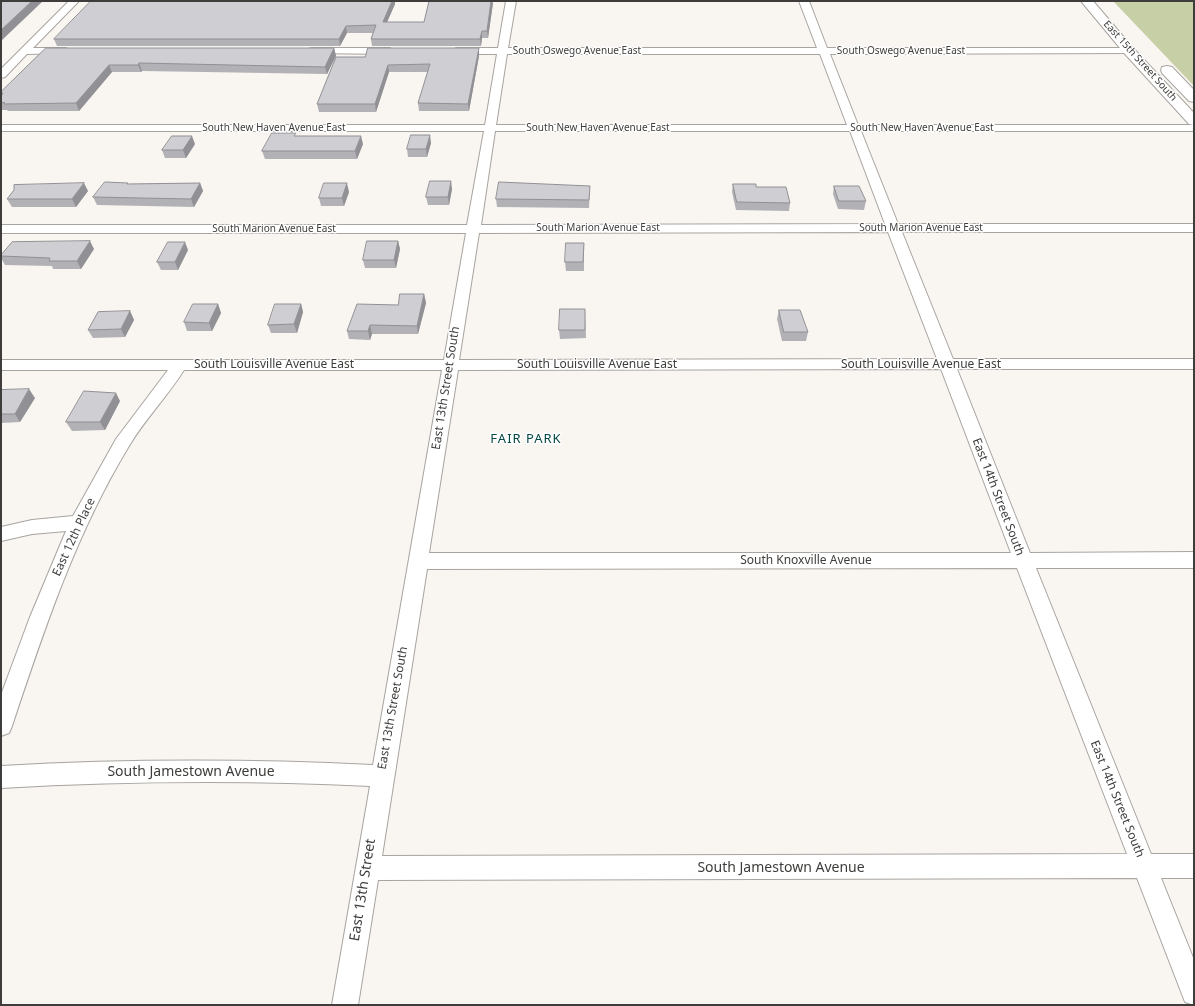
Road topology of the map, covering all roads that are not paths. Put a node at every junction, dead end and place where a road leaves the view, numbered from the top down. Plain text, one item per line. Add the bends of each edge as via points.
1 (74, 1) edge
2 (511, 1) edge
3 (804, 1) edge
4 (1087, 1) edge
5 (25, 51) junction
6 (73, 51) edge
7 (304, 51) edge
8 (400, 51) edge
9 (448, 51) edge
10 (503, 51) junction
11 (824, 51) junction
12 (1130, 51) junction
13 (1143, 51) dead end
14 (1159, 62) dead end
15 (1, 75) edge
16 (1194, 98) edge
17 (1194, 121) edge
18 (1, 128) edge
19 (490, 128) junction
20 (854, 128) junction
21 (1194, 128) edge
22 (1, 228) edge
23 (472, 228) junction
24 (894, 228) junction
25 (1194, 228) edge
26 (1194, 364) edge
27 (1, 365) edge
28 (179, 365) junction
29 (450, 365) junction
30 (947, 365) junction
31 (78, 523) junction
32 (1, 534) edge
33 (1023, 560) junction
34 (1194, 560) edge
35 (419, 561) junction
36 (1, 726) edge
37 (382, 776) junction
38 (1, 777) edge
39 (1194, 866) edge
40 (1144, 867) junction
41 (367, 868) junction
42 (1194, 993) edge
43 (345, 1005) edge

1 - 5 street
2 - 10 street, East 13th Street South
3 - 11 street, East 14th Street South
4 - 12 main road, East 15th Street South
5 - 6 street
5 - 15 street
7 - 8 street
9 - 10 street, South Oswego Avenue East
10 - 11 street, South Oswego Avenue East
10 - 19 street, East 13th Street South
11 - 12 street, South Oswego Avenue East
11 - 20 street, East 14th Street South
12 - 13 main road
12 - 17 main road, East 15th Street South
14 - 16 main road, East 15th Street South
18 - 19 street, South New Haven Avenue East
19 - 20 street, South New Haven Avenue East
19 - 23 street, East 13th Street South
20 - 21 street, South New Haven Avenue East
20 - 24 street, East 14th Street South
22 - 23 street, South Marion Avenue East
23 - 24 street, South Marion Avenue East
23 - 29 street, East 13th Street South
24 - 25 street, South Marion Avenue East
24 - 30 street, East 14th Street South
26 - 30 street, South Louisville Avenue East
27 - 28 street, South Louisville Avenue East
28 - 29 street, South Louisville Avenue East
28 - 31 street, East 12th Place via 123,442
29 - 30 street, South Louisville Avenue East
29 - 35 street, East 13th Street South
30 - 33 street, East 14th Street South
31 - 32 street via 32,527
31 - 36 street, East 12th Place via 49,592
33 - 34 street, South Knoxville Avenue
33 - 35 street, South Knoxville Avenue
33 - 40 street, East 14th Street South
35 - 37 street, East 13th Street South
37 - 38 street, South Jamestown Avenue via 300,772 117,772
37 - 41 street, East 13th Street
39 - 40 street, South Jamestown Avenue
40 - 41 street, South Jamestown Avenue
40 - 42 street, East 14th Street South
41 - 43 street, East 13th Street

